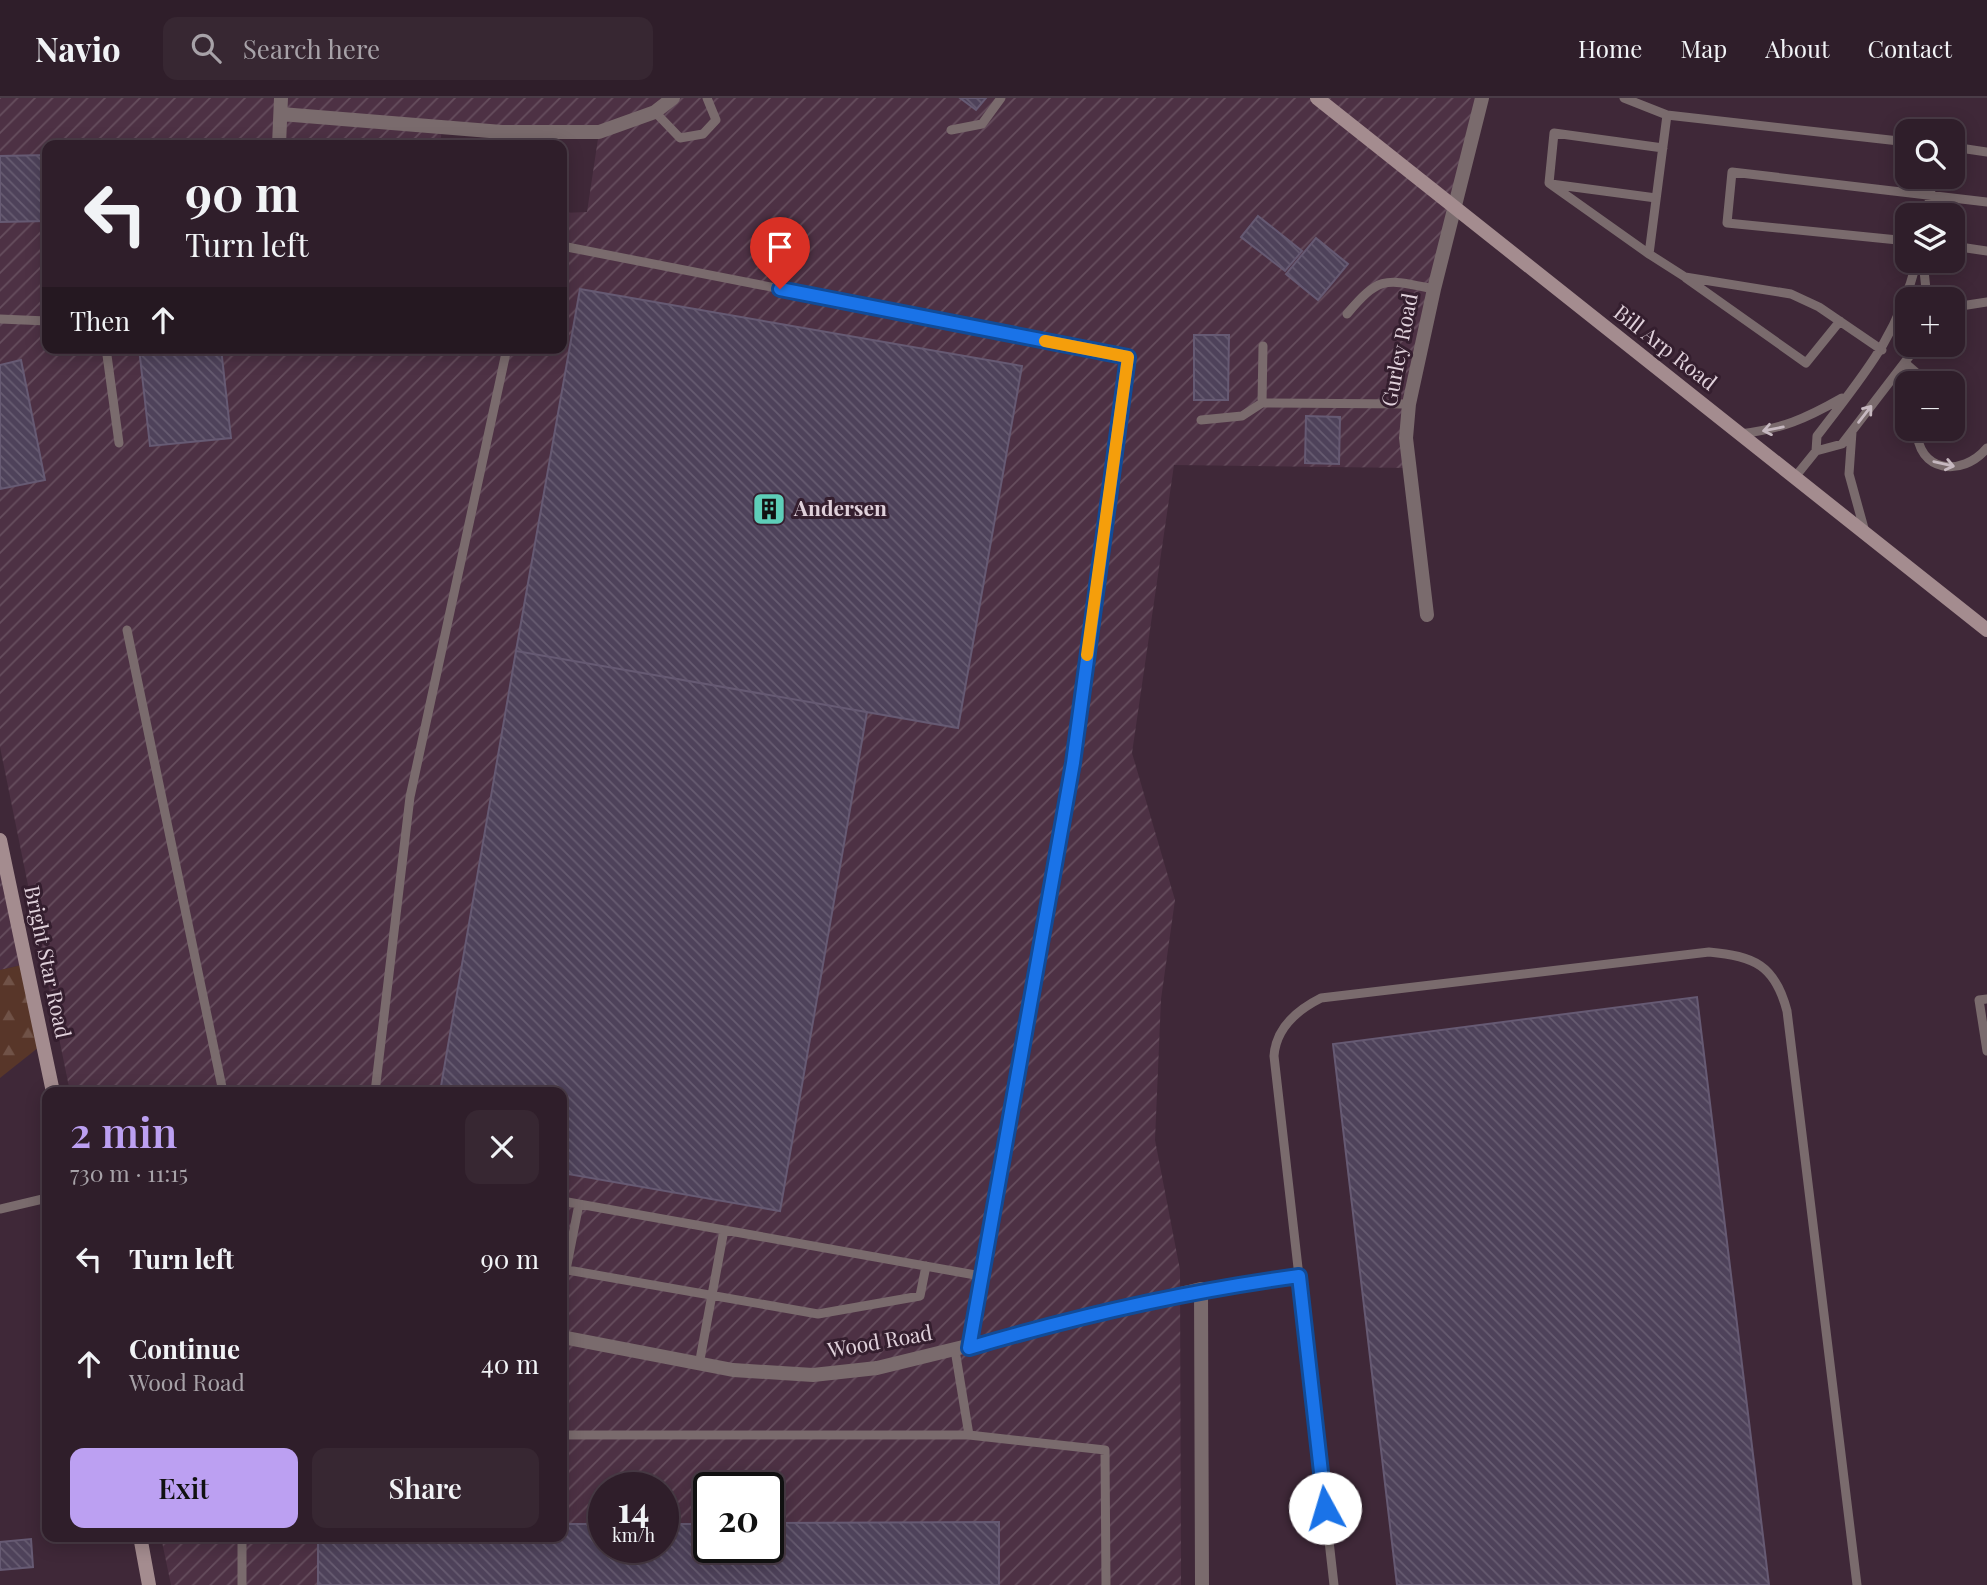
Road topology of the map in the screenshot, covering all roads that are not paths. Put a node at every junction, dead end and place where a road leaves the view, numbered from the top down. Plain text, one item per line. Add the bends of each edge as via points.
1 (281, 98) edge
2 (673, 98) edge
3 (707, 98) edge
4 (1001, 98) edge
5 (1317, 98) edge
6 (1482, 98) edge
7 (1624, 98) edge
8 (655, 113) junction
9 (281, 114) junction
10 (1667, 114) junction
11 (951, 130) dead end
12 (279, 140) edge
13 (1895, 140) edge
14 (1663, 148) junction
15 (1965, 149) edge
16 (1987, 152) edge
17 (1549, 183) junction
18 (1931, 189) edge
19 (1930, 197) junction
20 (1656, 198) junction
21 (1987, 202) edge
22 (1929, 203) edge
23 (1455, 207) junction
24 (1895, 240) edge
25 (567, 247) edge
26 (1965, 248) edge
27 (1987, 251) edge
28 (1649, 254) junction
29 (1914, 273) edge
30 (1685, 277) junction
31 (1434, 289) junction
32 (1987, 302) edge
33 (1965, 305) edge
34 (1347, 314) dead end
35 (0, 319) edge
36 (42, 321) edge
37 (1840, 321) junction
38 (1263, 346) dead end
39 (1882, 350) junction
40 (107, 354) edge
41 (506, 354) edge
42 (1909, 357) edge
43 (1905, 363) junction
44 (1914, 371) edge
45 (1847, 396) junction
46 (1262, 403) junction
47 (1409, 404) junction
48 (1201, 420) dead end
49 (1852, 432) junction
50 (1740, 434) junction
51 (1920, 441) edge
52 (119, 443) dead end
53 (1987, 448) edge
54 (1816, 452) junction
55 (1795, 477) junction
56 (1865, 533) junction
57 (1427, 615) dead end
58 (127, 630) dead end
59 (1987, 630) edge
60 (0, 841) edge
61 (1987, 999) edge
62 (1987, 1051) edge
63 (52, 1087) edge
64 (222, 1087) edge
65 (376, 1087) edge
66 (42, 1199) edge
67 (567, 1202) edge
68 (579, 1204) junction
69 (0, 1209) edge
70 (724, 1230) junction
71 (567, 1257) edge
72 (926, 1266) junction
73 (567, 1271) edge
74 (981, 1276) junction
75 (1299, 1276) junction
76 (1201, 1289) junction
77 (712, 1295) junction
78 (567, 1338) edge
79 (962, 1349) junction
80 (699, 1365) junction
81 (567, 1435) edge
82 (969, 1435) junction
83 (141, 1542) edge
84 (242, 1542) edge
85 (149, 1585) edge
86 (242, 1585) edge
87 (1106, 1585) edge
88 (1202, 1585) edge
89 (1334, 1585) edge
90 (1857, 1585) edge

1 - 9 street
2 - 8 street
3 - 8 lane via 716,120 703,134 680,138
4 - 11 lane via 982,124
5 - 23 main road, Bill Arp Road
6 - 23 street, Gurley Road
7 - 10 lane
8 - 9 street via 599,132 502,132
9 - 12 street
10 - 13 lane
10 - 14 lane
14 - 17 lane via 1554,133
14 - 20 lane
15 - 16 lane
17 - 20 lane
17 - 28 lane
18 - 19 lane
19 - 21 lane
19 - 22 lane
19 - 24 lane via 1732,172 1727,223
20 - 28 lane
23 - 31 street, Gurley Road
23 - 50 main road, Bill Arp Road
25 - 74 lane via 1128,357 1073,763
26 - 27 lane
28 - 30 lane
29 - 39 lane via 1905,306
30 - 37 lane via 1791,294
30 - 37 lane via 1806,363
31 - 34 lane via 1383,283 1370,288
31 - 47 street, Gurley Road
32 - 33 lane
35 - 36 lane
37 - 39 lane
38 - 46 lane
39 - 45 lane
40 - 52 lane
41 - 65 lane via 410,797
42 - 43 lane
43 - 44 lane
49 -> 43 lane
45 -> 50 lane via 1789,425
45 - 54 lane via 1817,436
46 - 47 lane
46 - 48 lane via 1242,416
47 - 57 street, Gurley Road via 1406,438
49 - 54 lane via 1842,444
49 - 56 lane via 1849,474
50 - 55 main road, Bill Arp Road
51 -> 53 lane via 1923,454 1948,468 1965,466
54 - 55 lane
55 - 56 main road, Bill Arp Road
56 - 59 main road, Bill Arp Road
58 - 64 lane
60 - 63 main road, Bright Star Road
61 - 62 lane via 1979,1000
66 - 69 lane
67 - 68 lane
68 - 70 lane
68 - 71 lane
70 - 72 lane
70 - 77 lane
72 - 74 lane
72 - 77 lane via 920,1296 818,1314
73 - 77 lane
74 - 79 lane
75 - 76 lane
75 - 89 lane
75 - 90 lane via 1275,1040 1303,1007 1321,998 1709,952 1737,954 1766,967 1781,988 1787,1011
76 - 79 street, Wood Road
76 - 88 street
77 - 80 lane
78 - 80 street, Wood Road
79 - 80 street, Wood Road via 877,1368 813,1375
79 - 82 lane
81 - 82 lane
82 - 87 lane via 1105,1450
83 - 85 main road
84 - 86 lane

